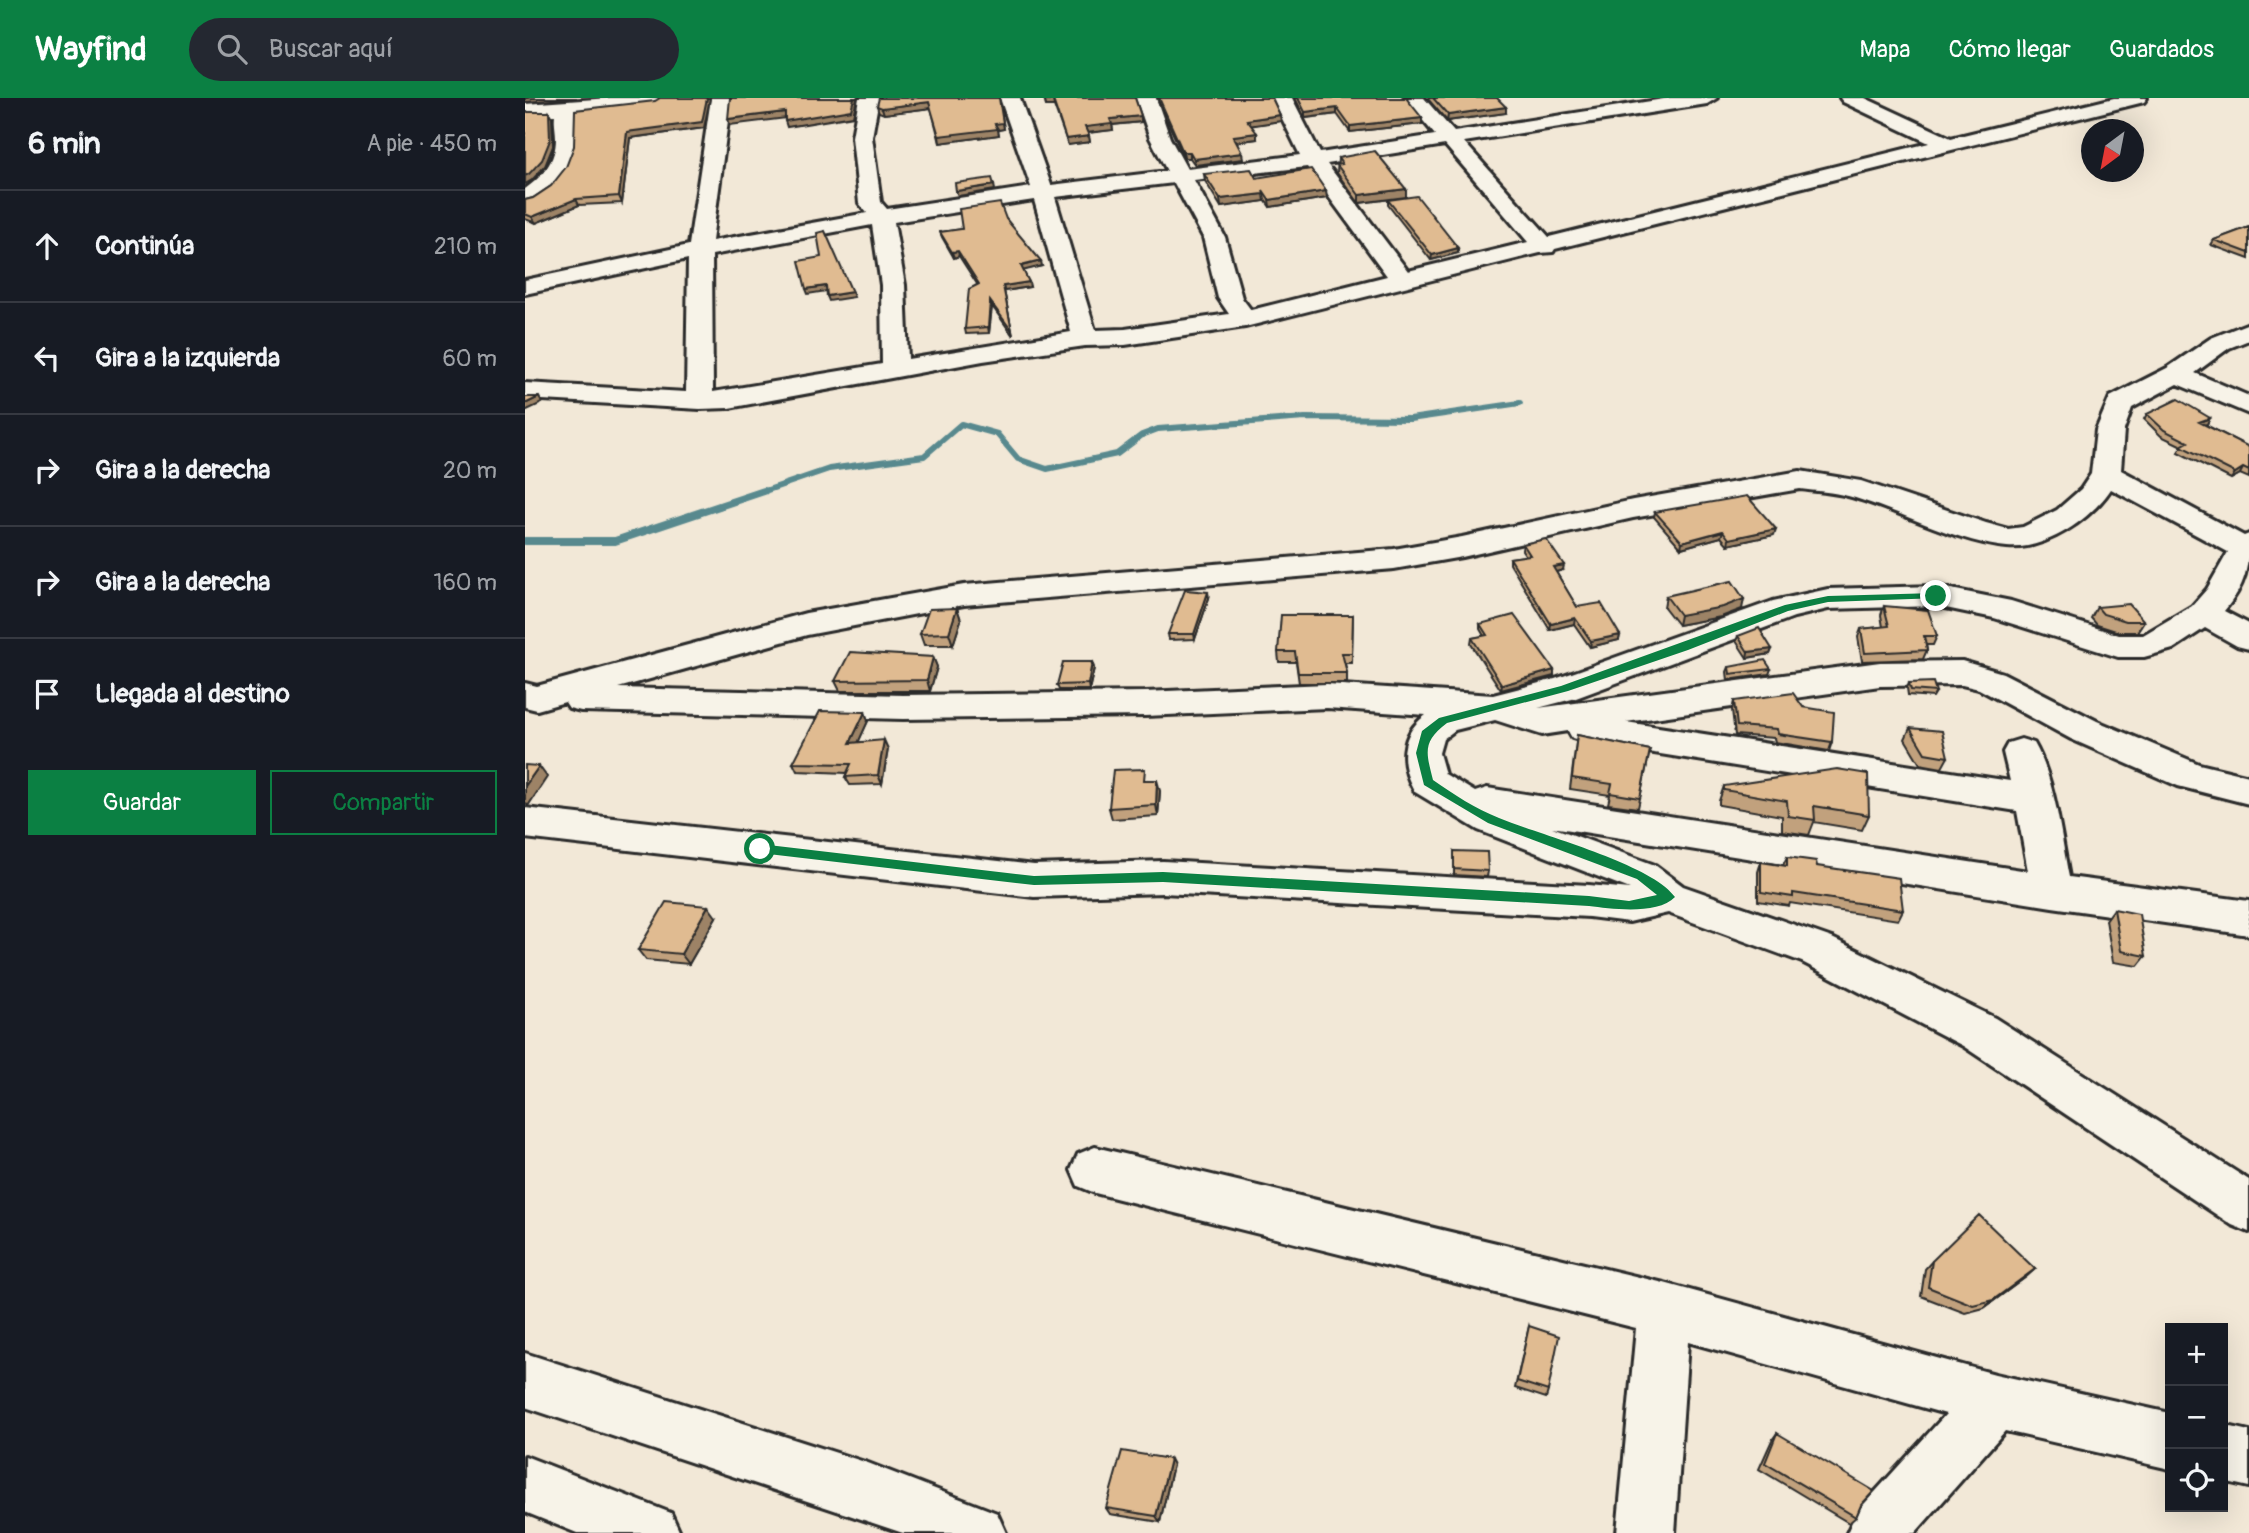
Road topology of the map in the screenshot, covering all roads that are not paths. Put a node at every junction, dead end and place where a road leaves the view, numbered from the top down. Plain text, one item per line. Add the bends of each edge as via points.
1 (657, 98) edge
2 (721, 98) edge
3 (869, 98) edge
4 (1010, 98) edge
5 (1146, 98) edge
6 (1282, 98) edge
7 (1414, 98) edge
8 (1707, 98) edge
9 (1850, 98) edge
10 (2137, 98) edge
11 (1630, 104) edge
12 (567, 109) junction
13 (525, 110) edge
14 (1447, 137) junction
15 (1951, 146) junction
16 (1314, 160) junction
17 (1179, 176) junction
18 (1043, 192) junction
19 (525, 199) edge
20 (882, 217) junction
21 (1545, 247) junction
22 (700, 250) junction
23 (1403, 281) junction
24 (525, 287) edge
25 (1245, 319) junction
26 (2249, 331) edge
27 (1085, 338) junction
28 (895, 368) junction
29 (2176, 374) junction
30 (525, 391) edge
31 (700, 401) junction
32 (2249, 407) edge
33 (2106, 474) junction
34 (2248, 548) edge
35 (2204, 614) junction
36 (2249, 638) edge
37 (531, 696) edge
38 (1496, 708) junction
39 (1542, 722) junction
40 (2021, 752) dead end
41 (2249, 790) edge
42 (1450, 796) junction
43 (2034, 799) junction
44 (525, 823) edge
45 (2052, 891) junction
46 (1669, 897) junction
47 (2249, 918) edge
48 (1095, 1170) dead end
49 (2249, 1208) edge
50 (1664, 1309) junction
51 (525, 1380) edge
52 (1995, 1401) junction
53 (2165, 1440) edge
54 (2228, 1454) edge
55 (2249, 1459) edge
56 (525, 1484) edge
57 (651, 1533) edge
58 (977, 1533) edge
59 (1646, 1533) edge
60 (1876, 1533) edge

1 - 12 street
2 - 22 street
3 - 20 street via 862,137 870,203
4 - 18 street
5 - 17 street
6 - 16 street
7 - 14 street
8 - 11 street
9 - 15 street
10 - 15 street
11 - 14 street
12 - 13 street
12 - 19 street via 562,118 566,143 561,163 547,183
14 - 16 street
14 - 21 street
15 - 21 street via 1753,191
16 - 17 street
16 - 23 street
17 - 18 street
17 - 25 street via 1214,237 1230,298
18 - 20 street
18 - 27 street
20 - 22 street
20 - 28 street via 893,285
21 - 23 street
22 - 24 street
22 - 31 street
23 - 25 street
25 - 27 street via 1125,337
26 - 29 street via 2220,343
27 - 28 street
28 - 31 street via 729,400
29 - 32 street
29 - 33 street via 2120,403 2110,430
30 - 31 street
33 - 34 street
33 - 37 street via 2092,495 2068,516 2030,534 2008,538 1851,487 1800,480 1394,559 1125,580 920,603 806,624
34 - 35 street via 2232,569 2223,593
35 - 36 street
35 - 38 street via 2161,641 2118,646 1999,608 1936,596 1828,599 1785,608 1576,685
37 - 38 street via 903,707 1327,696
38 - 39 street
38 - 42 street via 1443,721 1426,733 1421,753 1428,782
39 - 41 street via 1880,674 1962,673 1991,681 2084,730 2192,776
39 - 43 street
40 - 43 street
42 - 45 street
42 - 46 street via 1504,825 1641,876
43 - 45 street
44 - 46 street via 1034,881 1163,877 1629,906
45 - 47 street
46 - 49 street via 1817,950 1979,1032
48 - 50 street
50 - 52 street
50 - 59 street
51 - 58 street via 867,1491
52 - 53 street
52 - 60 street
54 - 55 street
56 - 57 street

